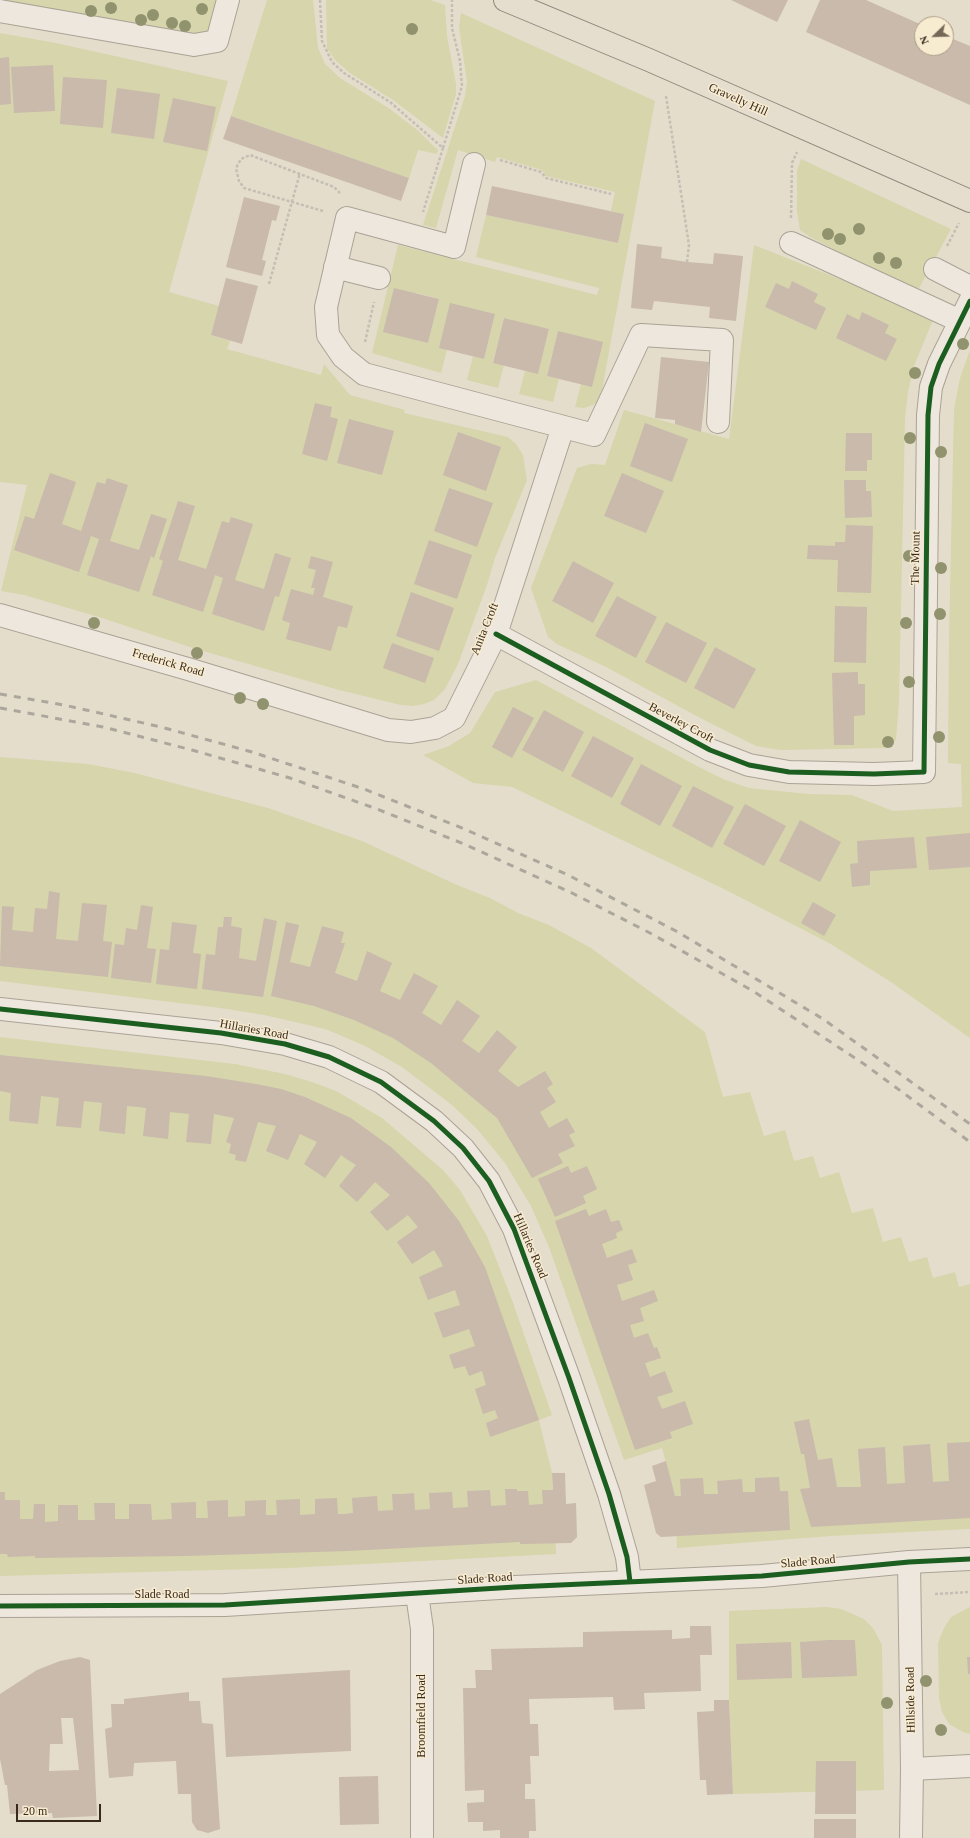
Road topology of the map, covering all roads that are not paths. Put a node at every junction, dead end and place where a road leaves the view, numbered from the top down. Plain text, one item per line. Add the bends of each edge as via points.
1 (228, 0) edge
2 (505, 0) edge
3 (0, 10) edge
4 (474, 164) road end
5 (970, 201) edge
6 (790, 243) road end
7 (335, 267) junction
8 (935, 269) dead end
9 (379, 278) dead end
10 (970, 287) edge
11 (970, 301) edge
12 (960, 321) junction
13 (718, 422) dead end
14 (563, 426) junction
15 (0, 615) edge
16 (496, 634) junction
17 (336, 713) joint
18 (874, 774) joint
19 (0, 1009) edge
20 (970, 1559) edge
21 (909, 1562) junction
22 (630, 1582) junction
23 (417, 1594) junction
24 (0, 1606) edge
25 (970, 1766) edge
26 (912, 1768) junction
27 (422, 1838) edge
28 (911, 1838) edge

1 - 3 street via 217,41 194,45
2 - 5 main road, Gravelly Hill
4 - 7 street via 454,247 347,218
6 - 12 street
7 - 9 street
7 - 14 street via 326,307 328,336 343,357 364,374
8 - 10 street
11 - 12 street, The Mount
12 - 18 street, The Mount via 933,381 928,416 924,772
13 - 14 street via 722,340 641,335 594,435
14 - 16 street, Anita Croft
15 - 17 street, Frederick Road
16 - 17 street, Anita Croft via 454,718 434,728 411,732 388,730
16 - 18 street, Beverley Croft via 710,750 749,765 789,772
19 - 22 street, Hillaries Road via 221,1034 285,1044 329,1057 381,1082 434,1121 463,1148 488,1181 514,1229 567,1370 609,1494 627,1557
20 - 21 street, Slade Road
21 - 22 street, Slade Road via 762,1576
21 - 26 street, Hillside Road
22 - 23 street, Slade Road
23 - 24 street, Slade Road via 225,1605
23 - 27 street, Broomfield Road via 422,1630
25 - 26 street
26 - 28 street, Hillside Road

